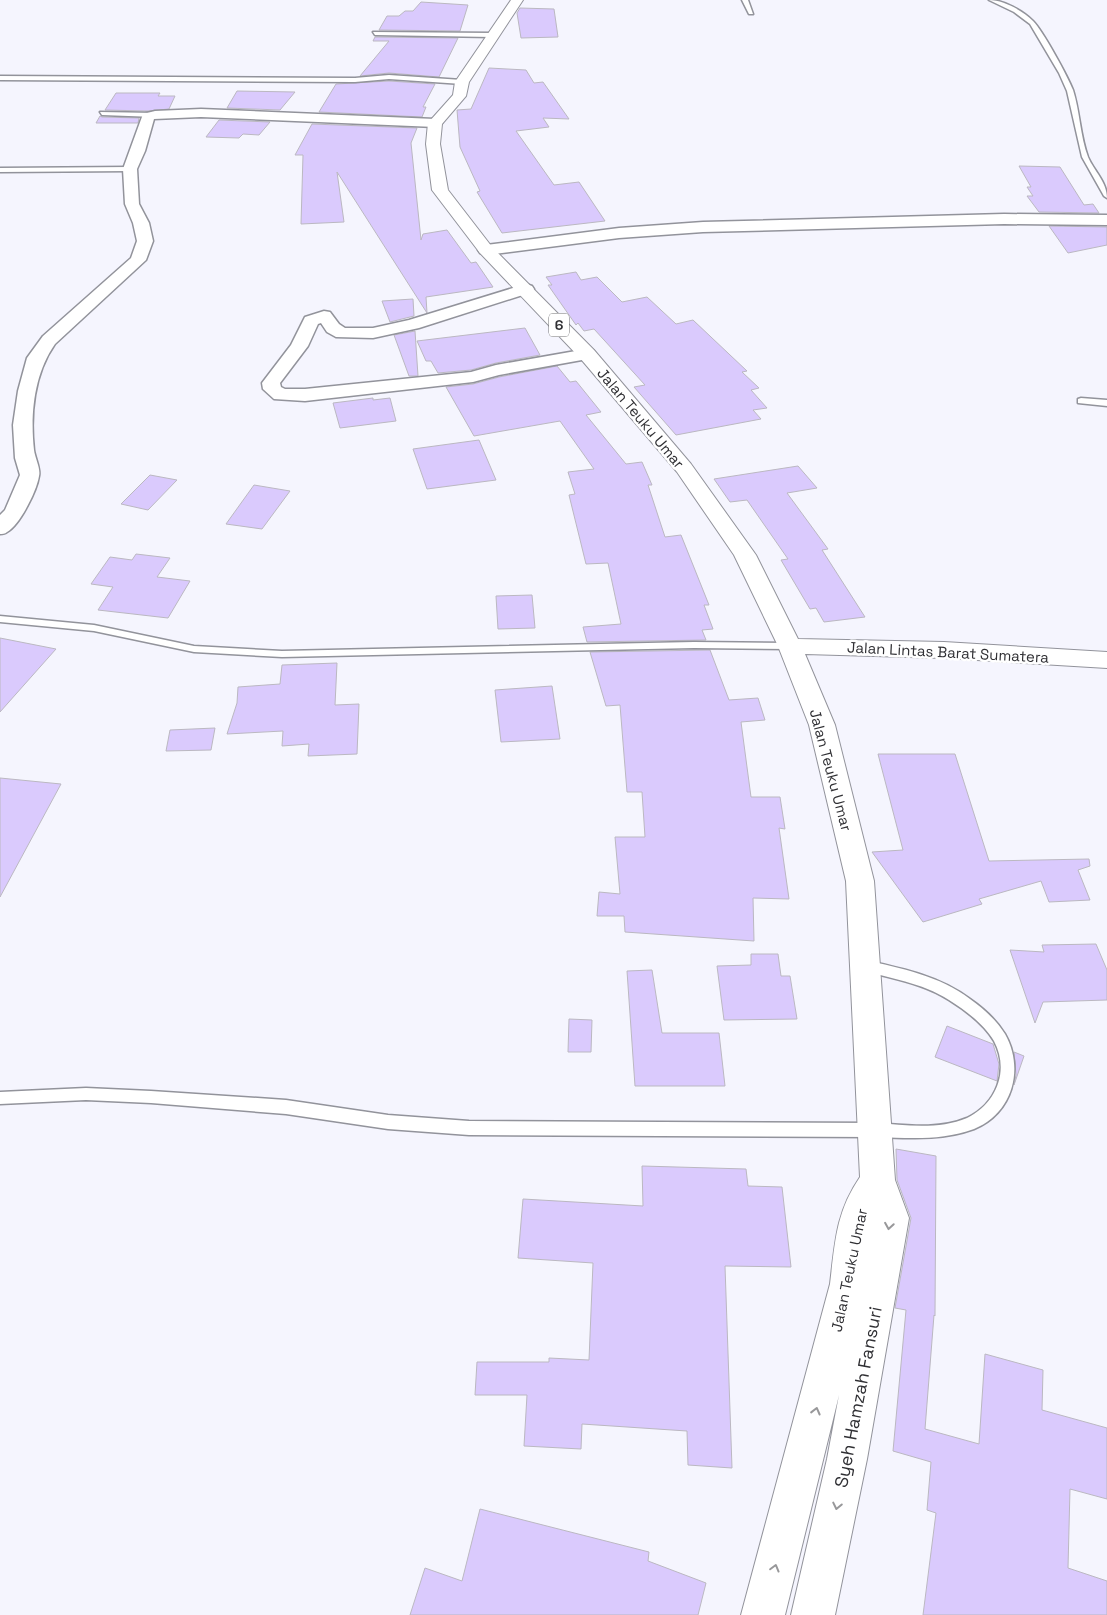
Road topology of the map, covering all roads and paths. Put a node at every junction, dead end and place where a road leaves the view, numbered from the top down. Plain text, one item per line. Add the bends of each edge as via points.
1 (517, 0) edge
2 (745, 0) edge
3 (992, 0) edge
4 (752, 13) dead end
5 (375, 33) dead end
6 (492, 35) junction
7 (0, 78) edge
8 (462, 82) junction
9 (102, 113) dead end
10 (156, 115) junction
11 (435, 124) junction
12 (130, 169) junction
13 (0, 170) edge
14 (1107, 196) edge
15 (1107, 220) edge
16 (486, 250) junction
17 (526, 289) junction
18 (587, 354) junction
19 (1081, 401) dead end
20 (1107, 403) edge
21 (0, 528) edge
22 (0, 619) edge
23 (790, 646) junction
24 (1107, 660) edge
25 (864, 965) junction
26 (0, 1098) edge
27 (876, 1130) junction
28 (878, 1180) junction
29 (763, 1615) edge
30 (813, 1615) edge

1 - 6 highway
2 - 4 lane
3 - 14 lane via 1032,23 1062,73 1070,91 1085,157
5 - 6 lane
6 - 8 highway
7 - 8 lane via 355,80 389,77
8 - 11 highway via 459,96
9 - 10 lane
10 - 11 street via 201,113
10 - 12 street via 148,117
11 - 16 highway, Jalan Teuku Umar / 6 via 433,144 440,190
12 - 13 lane
12 - 21 street via 132,204 145,241 138,260 49,340 36,358 22,425 30,475 14,512
15 - 16 street via 1004,219 703,227 619,233
16 - 17 highway, Jalan Teuku Umar / 6
17 - 18 highway, Jalan Teuku Umar / 6
17 - 18 street via 413,324 373,332 342,333 333,328 324,316 315,318 271,383 272,389 281,395 305,395 417,384 473,377
18 - 23 highway, Jalan Teuku Umar / 6 via 684,468 745,556
19 - 20 lane
22 - 23 lane via 94,628 194,649 282,654 694,645
23 - 24 highway, Jalan Lintas Barat Sumatera via 944,650
23 - 25 highway, Jalan Teuku Umar via 822,725 860,881
25 - 27 highway, Jalan Teuku Umar
25 - 27 lane via 908,975 943,990 977,1013 1001,1041 1009,1068 1003,1096 989,1114 957,1128 928,1133
26 - 27 lane via 86,1094 151,1097 286,1107 388,1122 469,1128
27 - 28 highway, Jalan Teuku Umar
29 -> 28 highway, Jalan Teuku Umar via 848,1284 861,1205
28 -> 30 highway, Syeh Hamzah Fansuri via 891,1218 847,1459

